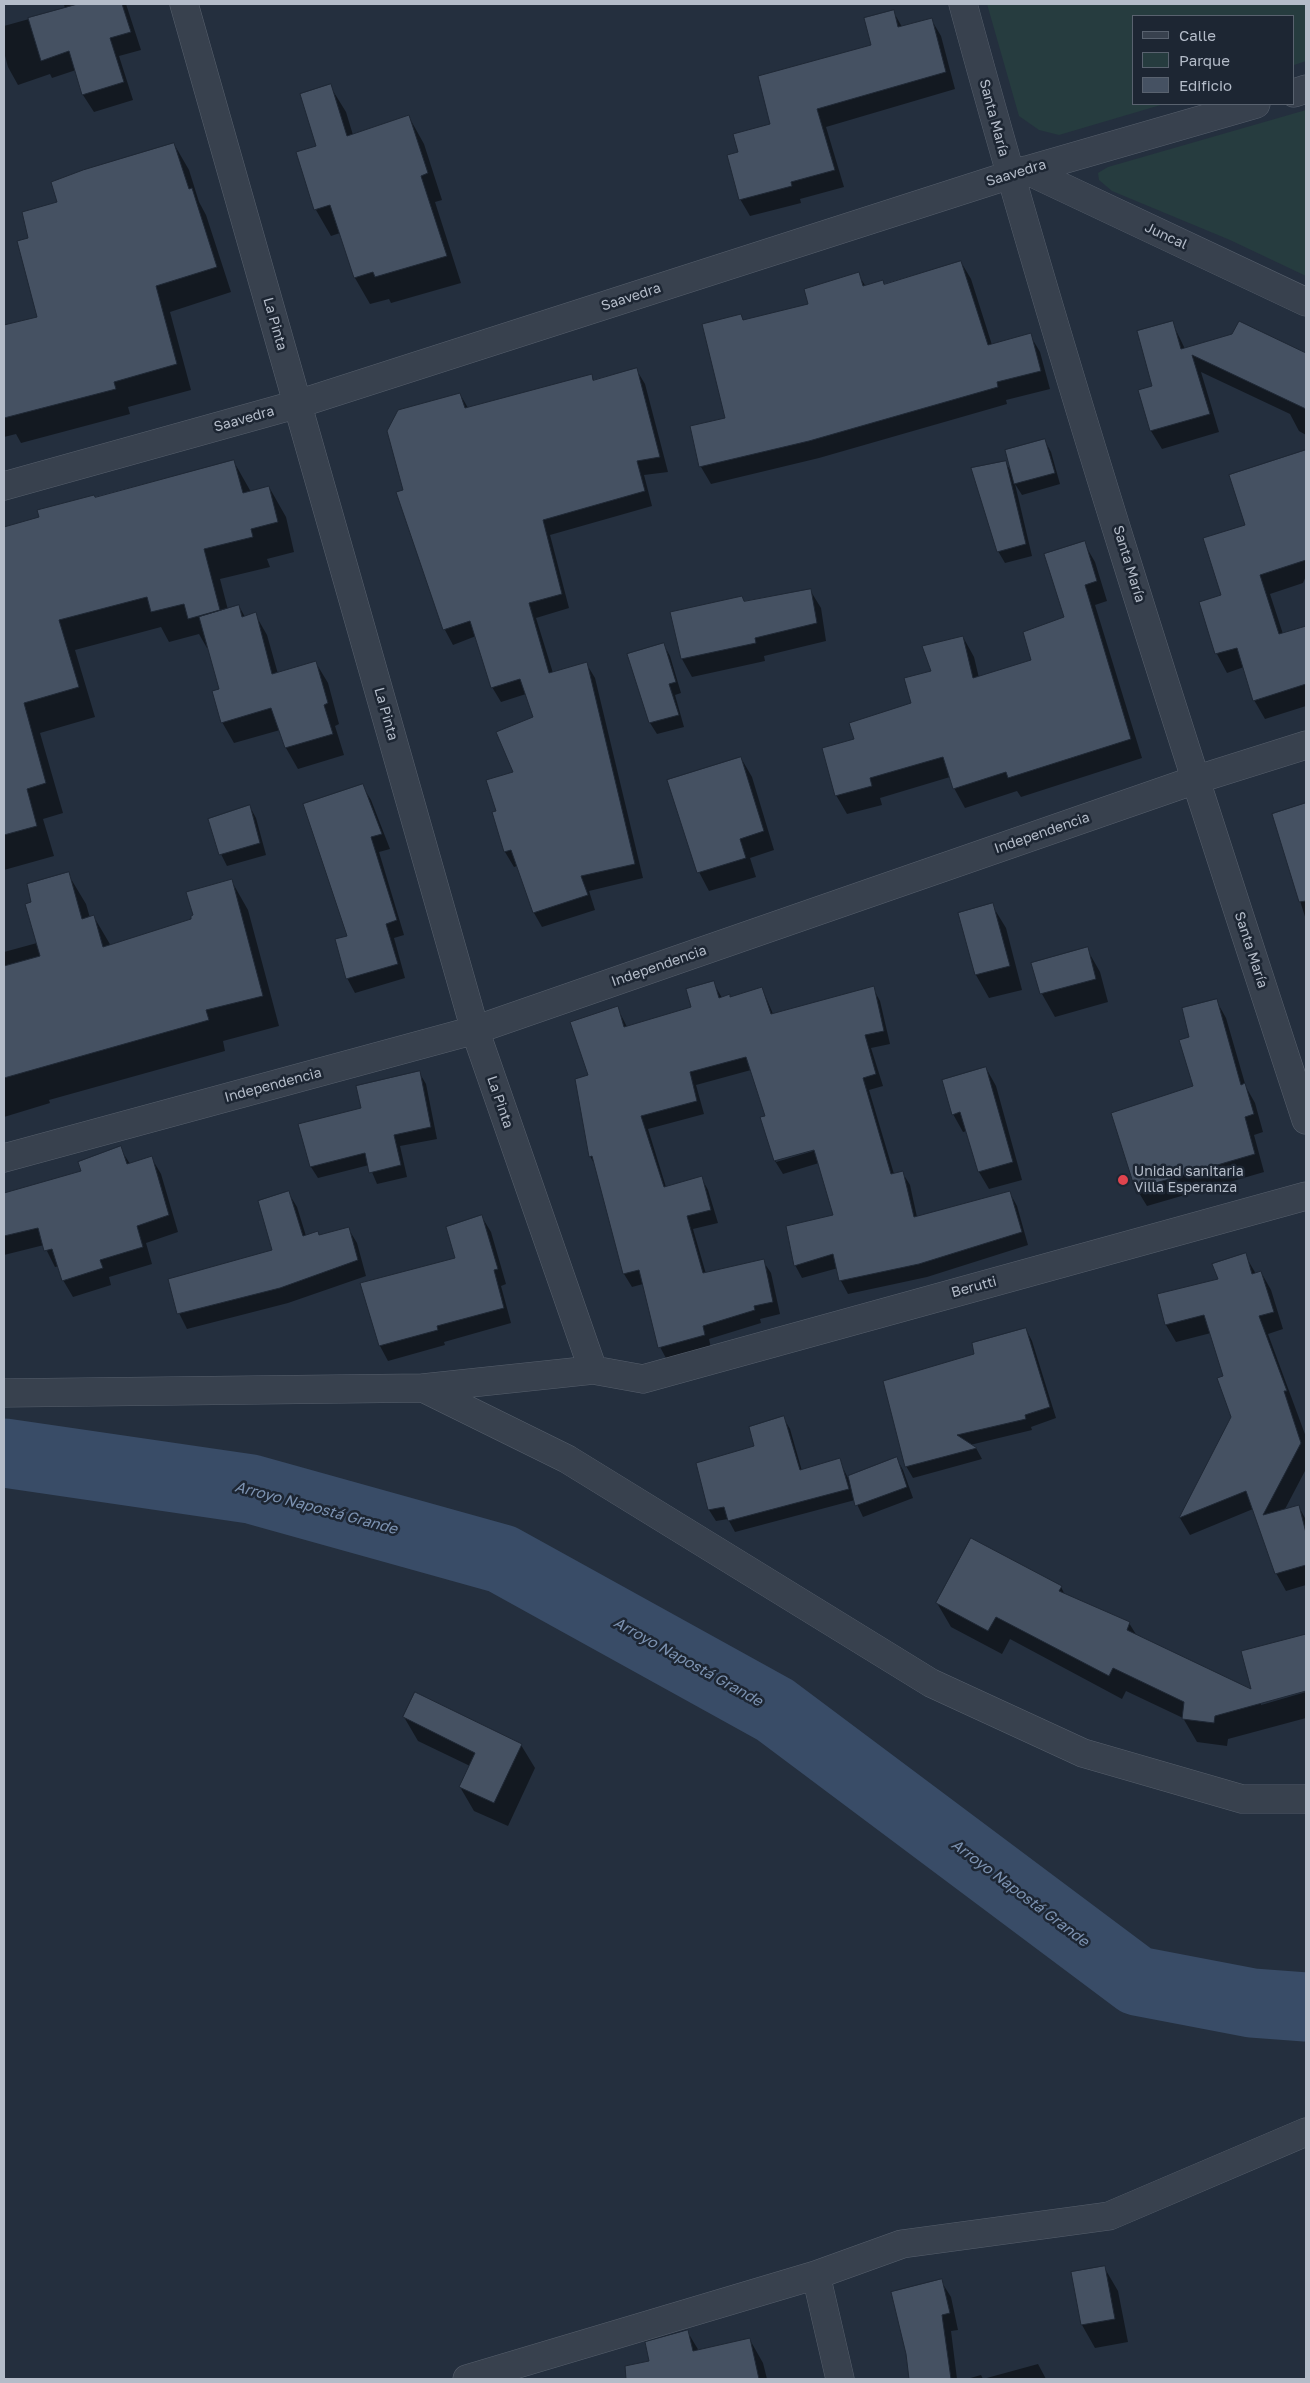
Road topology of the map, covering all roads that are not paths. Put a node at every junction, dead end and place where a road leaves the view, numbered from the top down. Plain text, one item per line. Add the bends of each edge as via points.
1 (184, 4) edge
2 (963, 4) edge
3 (1253, 105) edge
4 (1018, 173) junction
5 (1306, 302) edge
6 (298, 404) junction
7 (4, 486) edge
8 (1306, 745) edge
9 (1195, 780) junction
10 (475, 1030) junction
11 (1306, 1120) edge
12 (4, 1158) edge
13 (1306, 1196) edge
14 (593, 1370) junction
15 (423, 1388) junction
16 (4, 1393) edge
17 (1306, 1799) edge
18 (1306, 2132) edge
19 (816, 2275) junction
20 (467, 2379) edge
21 (840, 2379) edge

1 - 6 street, La Pinta
2 - 4 street, Santa María
3 - 4 street, Saavedra
4 - 5 street, Juncal
4 - 6 street, Saavedra
4 - 9 street, Santa María
6 - 7 street, Saavedra
6 - 10 street, La Pinta
8 - 9 street, Independencia
9 - 10 street, Independencia
9 - 11 street, Santa María
10 - 12 street, Independencia
10 - 14 street, La Pinta
13 - 14 street, Berutti via 642,1379
14 - 15 street
15 - 16 street
15 - 17 street via 567,1459 931,1683 1083,1753 1242,1798
18 - 19 street via 1109,2216 902,2244
19 - 20 street
19 - 21 street

